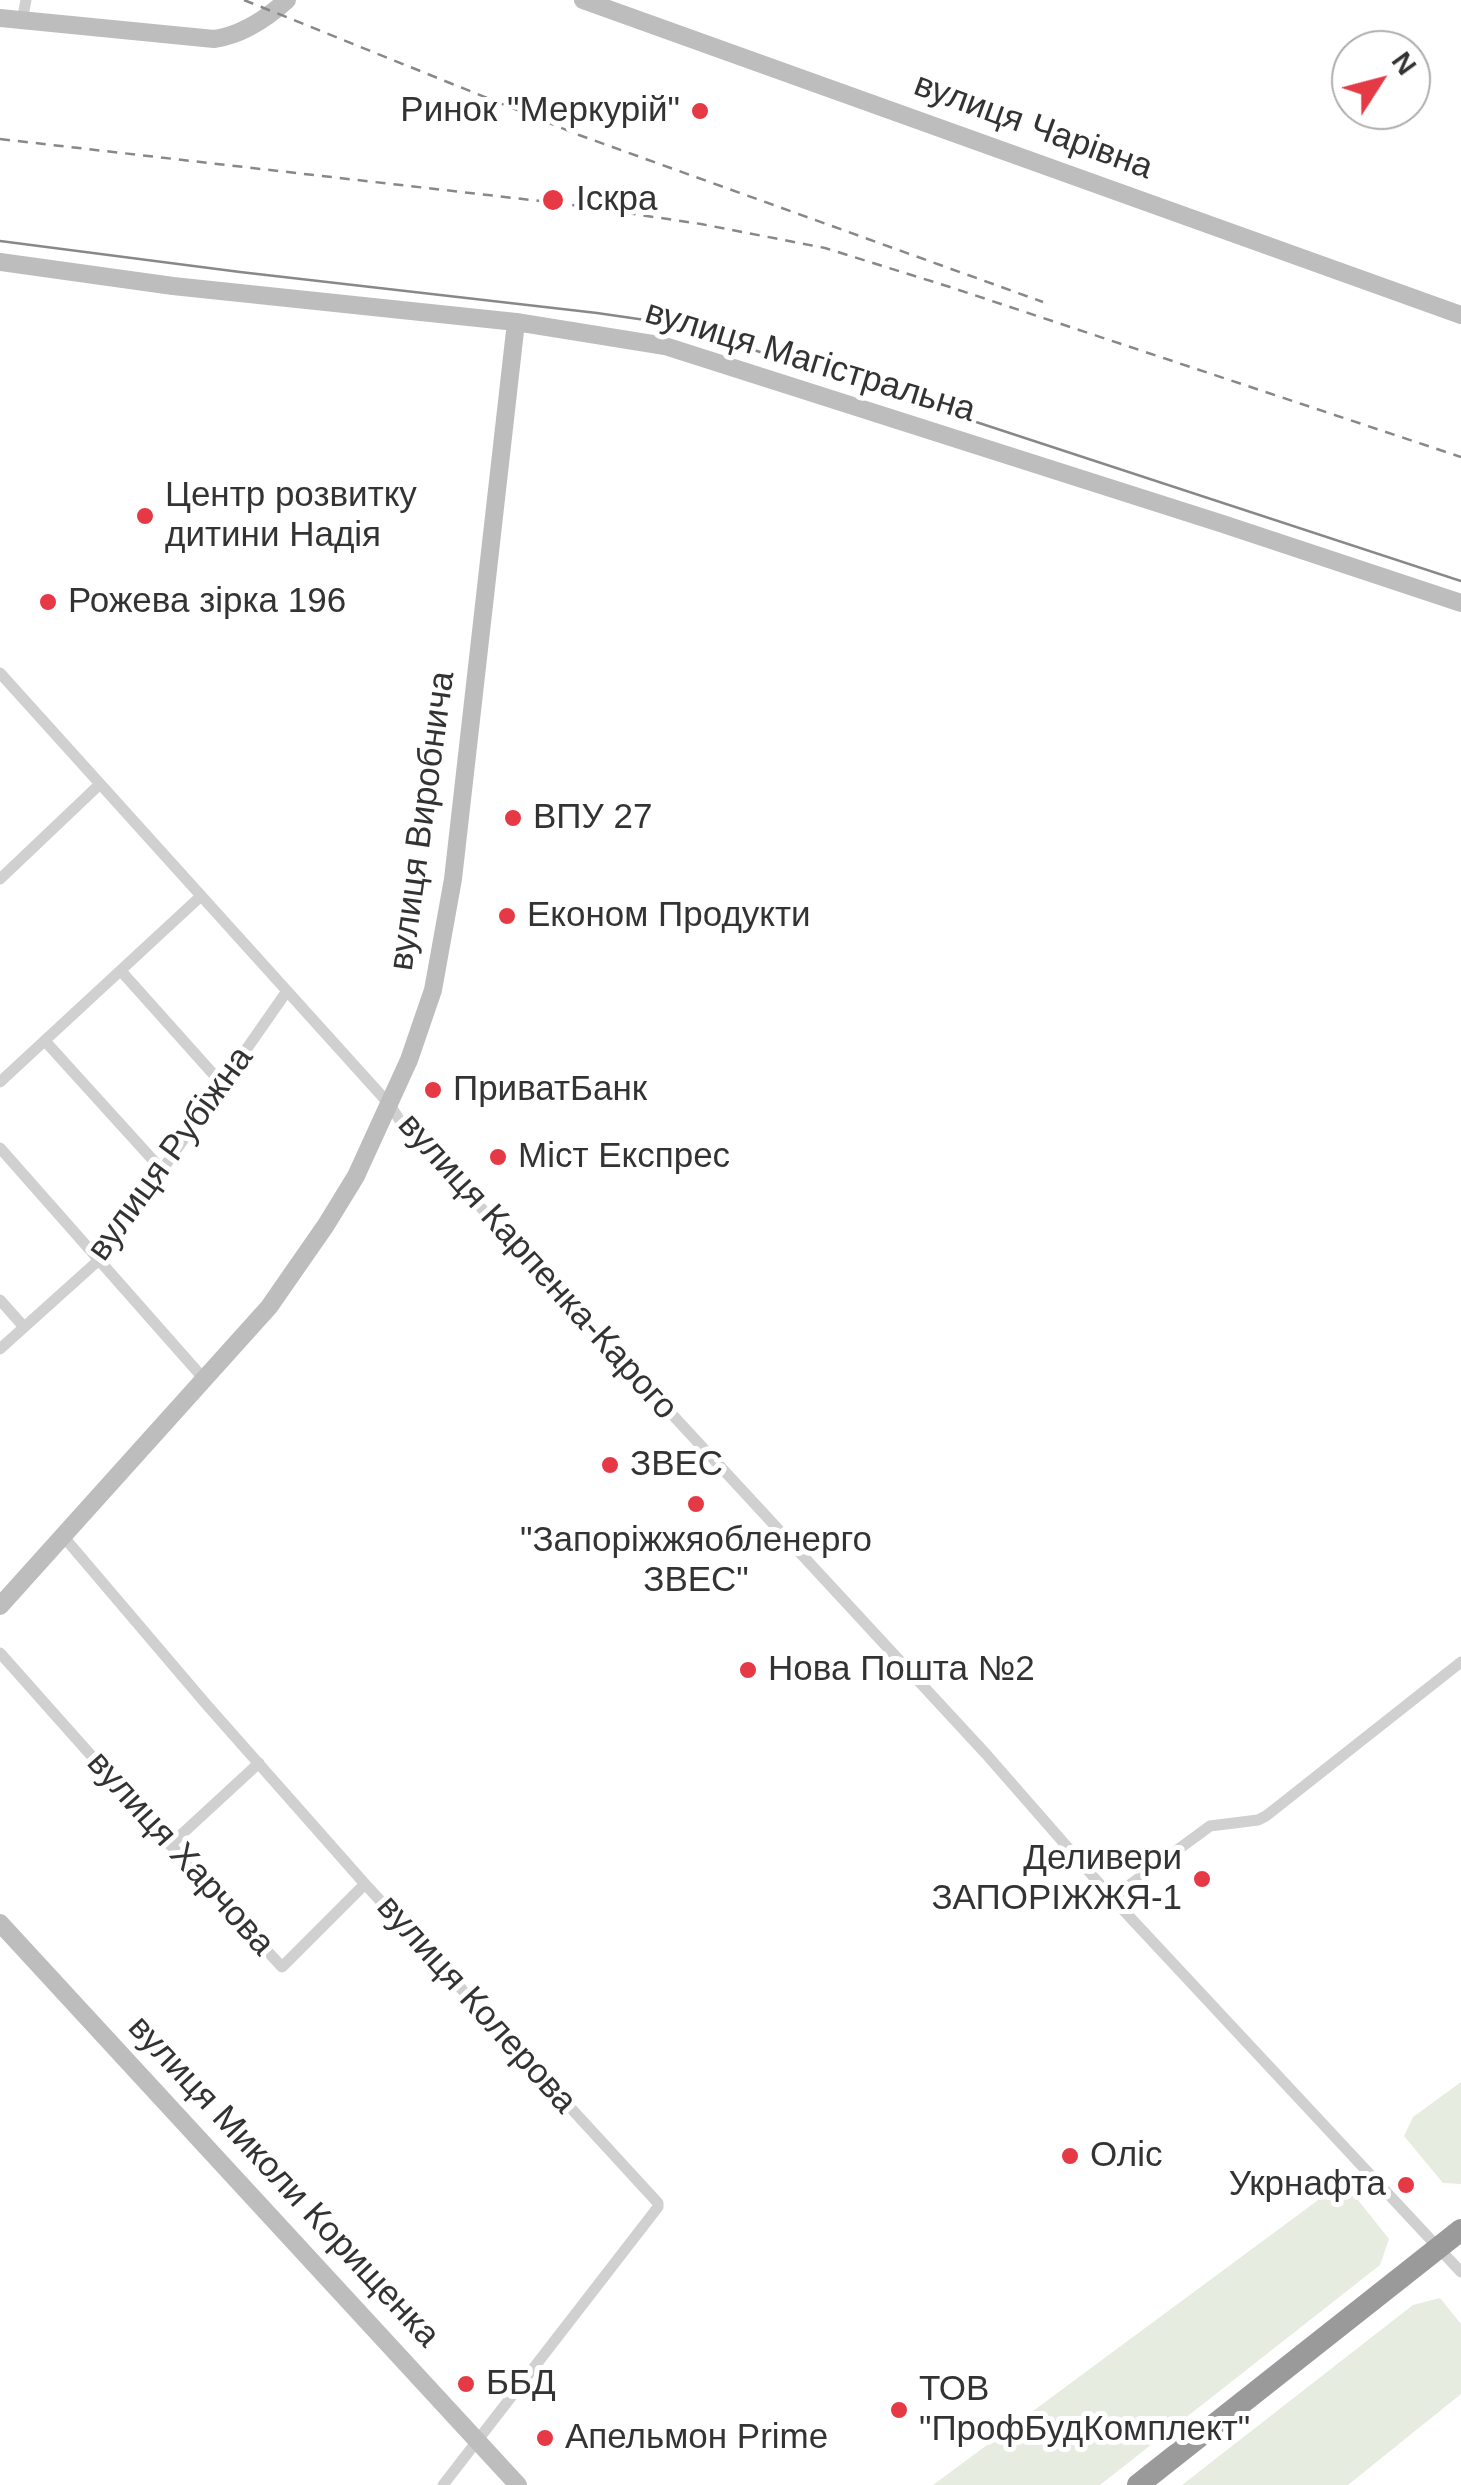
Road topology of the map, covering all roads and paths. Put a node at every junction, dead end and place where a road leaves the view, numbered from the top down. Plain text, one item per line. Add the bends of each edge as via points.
1 (26, 0) edge
2 (287, 0) edge
3 (583, 0) edge
4 (0, 18) edge
5 (22, 21) junction
6 (0, 262) edge
7 (1461, 315) edge
8 (516, 322) junction
9 (1461, 603) edge
10 (0, 674) edge
11 (100, 784) junction
12 (0, 879) edge
13 (201, 896) junction
14 (121, 971) junction
15 (287, 991) junction
16 (45, 1041) junction
17 (0, 1082) edge
18 (223, 1085) junction
19 (390, 1105) junction
20 (0, 1148) edge
21 (162, 1170) junction
22 (100, 1259) junction
23 (0, 1300) edge
24 (24, 1327) junction
25 (0, 1349) edge
26 (204, 1379) junction
27 (63, 1536) junction
28 (0, 1606) edge
29 (0, 1653) edge
30 (1461, 1662) edge
31 (259, 1763) junction
32 (170, 1845) junction
33 (365, 1884) junction
34 (1112, 1898) junction
35 (0, 1923) edge
36 (1461, 2230) edge
37 (1439, 2247) junction
38 (1461, 2272) edge
39 (479, 2441) junction
40 (443, 2485) edge
41 (518, 2485) edge
42 (1138, 2485) edge

1 - 5 street
2 - 5 street via 240,33 214,39
3 - 7 street, вулиця Чарівна
4 - 5 street
6 - 8 street, вулиця Магістральна
8 - 9 street, вулиця Магістральна via 665,346
8 - 19 street, вулиця Виробнича via 444,937 433,990
10 - 11 street, вулиця Карпенка-Карого
11 - 12 street
11 - 13 street, вулиця Карпенка-Карого
13 - 14 street
13 - 15 street, вулиця Карпенка-Карого
14 - 16 street
14 - 18 street
15 - 18 street, вулиця Рубіжна
15 - 19 street, вулиця Карпенка-Карого
16 - 17 street
16 - 21 street
18 - 21 street, вулиця Рубіжна
19 - 26 street, вулиця Виробнича via 326,1225 269,1307
19 - 34 street, вулиця Карпенка-Карого
20 - 22 street
21 - 22 street, вулиця Рубіжна
22 - 24 street, вулиця Рубіжна
22 - 26 street
23 - 24 street
24 - 25 street, вулиця Рубіжна
26 - 27 street, вулиця Виробнича
27 - 28 street, вулиця Виробнича
27 - 31 street, вулиця Колерова
29 - 32 street, вулиця Харчова
30 - 34 street via 1266,1816 1210,1826
31 - 32 street
31 - 33 street, вулиця Колерова
32 - 33 street, вулиця Харчова via 282,1967
33 - 39 street, вулиця Колерова via 658,2203
34 - 37 street, вулиця Карпенка-Карого
35 - 39 street, вулиця Миколи Корищенка
36 - 37 highway
37 - 38 street
37 - 42 highway
39 - 40 street, вулиця Колерова
39 - 41 street, вулиця Миколи Корищенка

